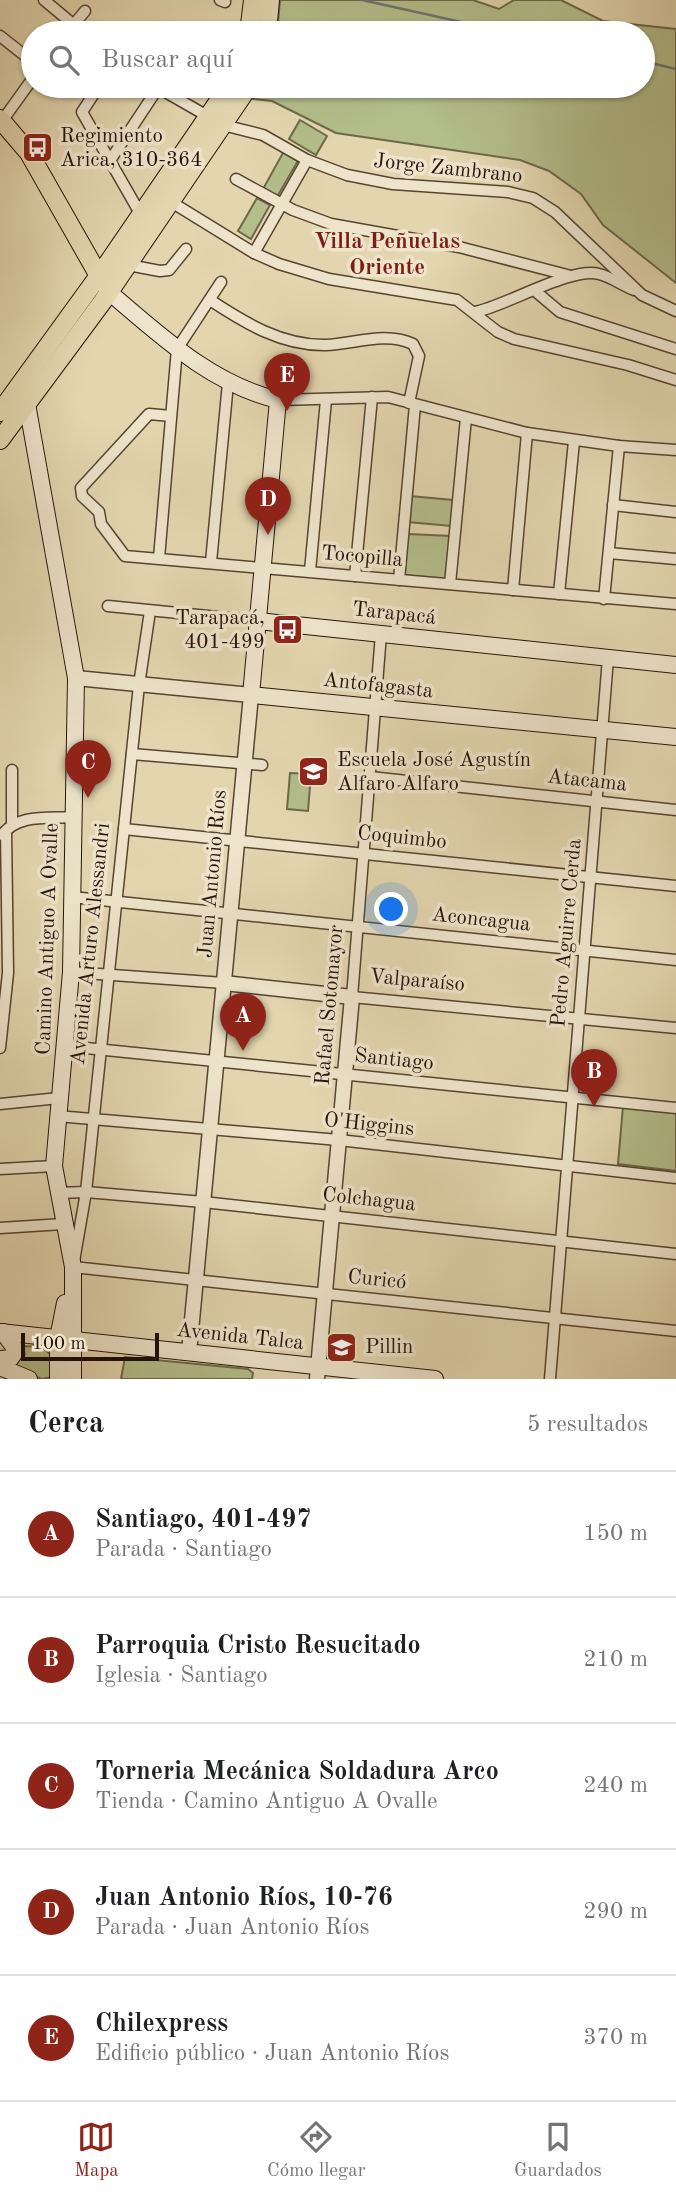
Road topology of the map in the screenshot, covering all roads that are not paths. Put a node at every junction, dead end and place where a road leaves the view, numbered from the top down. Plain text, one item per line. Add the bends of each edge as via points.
1 (44, 0) edge
2 (253, 0) edge
3 (270, 0) edge
4 (85, 11) dead end
5 (64, 21) edge
6 (77, 21) edge
7 (250, 21) edge
8 (268, 21) edge
9 (0, 36) edge
10 (21, 53) edge
11 (21, 94) edge
12 (91, 98) edge
13 (150, 98) edge
14 (176, 98) edge
15 (229, 98) edge
16 (1, 120) edge
17 (216, 122) junction
18 (111, 159) junction
19 (306, 160) junction
20 (236, 179) dead end
21 (164, 198) junction
22 (282, 204) junction
23 (141, 215) junction
24 (186, 249) dead end
25 (254, 253) junction
26 (606, 260) junction
27 (128, 265) junction
28 (597, 273) junction
29 (99, 276) junction
30 (570, 276) junction
31 (221, 282) dead end
32 (534, 290) junction
33 (109, 292) junction
34 (642, 295) junction
35 (210, 300) junction
36 (676, 310) edge
37 (475, 312) junction
38 (177, 349) junction
39 (676, 349) edge
40 (676, 380) edge
41 (228, 383) junction
42 (372, 397) junction
43 (278, 400) junction
44 (326, 400) junction
45 (27, 404) junction
46 (412, 404) junction
47 (0, 412) edge
48 (171, 416) junction
49 (466, 418) junction
50 (527, 433) junction
51 (0, 440) edge
52 (574, 441) junction
53 (619, 446) junction
54 (676, 450) edge
55 (613, 505) junction
56 (676, 512) edge
57 (608, 552) junction
58 (159, 558) junction
59 (676, 559) edge
60 (211, 562) junction
61 (263, 567) junction
62 (310, 571) junction
63 (355, 576) junction
64 (399, 580) junction
65 (450, 584) junction
66 (513, 590) junction
67 (559, 594) junction
68 (604, 598) junction
69 (676, 604) edge
70 (108, 606) dead end
71 (150, 611) junction
72 (258, 621) junction
73 (381, 634) junction
74 (608, 658) junction
75 (676, 665) edge
76 (76, 678) junction
77 (139, 685) junction
78 (251, 695) junction
79 (375, 707) junction
80 (603, 730) junction
81 (676, 737) edge
82 (132, 754) junction
83 (245, 764) junction
84 (262, 765) dead end
85 (12, 770) dead end
86 (370, 777) junction
87 (597, 801) junction
88 (676, 810) edge
89 (74, 817) junction
90 (124, 829) junction
91 (6, 831) edge
92 (237, 840) junction
93 (363, 853) junction
94 (590, 877) junction
95 (676, 886) edge
96 (72, 897) junction
97 (116, 902) junction
98 (3, 911) edge
99 (230, 914) junction
100 (358, 927) junction
101 (584, 950) junction
102 (676, 960) edge
103 (71, 972) junction
104 (109, 973) junction
105 (4, 974) edge
106 (224, 983) junction
107 (352, 997) junction
108 (579, 1017) junction
109 (676, 1028) edge
110 (0, 1041) edge
111 (66, 1046) junction
112 (101, 1049) junction
113 (216, 1061) junction
114 (345, 1074) junction
115 (59, 1098) junction
116 (573, 1098) junction
117 (0, 1104) edge
118 (676, 1108) edge
119 (57, 1116) junction
120 (93, 1121) junction
121 (210, 1129) junction
122 (339, 1140) junction
123 (567, 1165) junction
124 (54, 1166) junction
125 (0, 1169) edge
126 (676, 1178) edge
127 (86, 1192) junction
128 (57, 1193) junction
129 (203, 1202) junction
130 (332, 1215) junction
131 (63, 1224) junction
132 (0, 1228) edge
133 (561, 1240) junction
134 (676, 1254) edge
135 (72, 1274) junction
136 (196, 1280) junction
137 (325, 1294) junction
138 (555, 1318) junction
139 (676, 1331) edge
140 (2, 1332) edge
141 (65, 1339) junction
142 (189, 1352) junction
143 (0, 1359) edge
144 (0, 1367) edge
145 (317, 1373) edge
146 (29, 1379) edge
147 (58, 1379) edge
148 (73, 1379) edge
149 (435, 1379) edge
150 (550, 1379) edge

1 - 5 street
2 - 7 main road
3 - 8 main road
4 - 6 street
9 - 10 street
11 - 16 street
12 - 18 street via 82,112
13 - 18 street
14 - 17 street, Jorge Zambrano
15 - 17 main road
16 - 29 main road via 33,159
17 - 19 street, Jorge Zambrano via 263,135
17 - 21 main road
18 - 23 street
19 - 22 street
19 - 26 street, Jorge Zambrano via 377,182 525,195 555,212
20 - 22 street
21 - 23 main road
21 - 25 street
21 - 27 main road
22 - 25 street
22 - 30 street via 331,224 459,247
23 - 29 main road
24 - 27 street via 169,270
25 - 37 street via 310,274 457,300
26 - 28 street
26 - 34 street, Jorge Zambrano
27 - 33 main road
28 - 30 street
28 - 34 street
29 - 33 main road
29 - 47 main road
30 - 32 street
31 - 35 street
32 - 37 street
32 - 39 street via 561,312
33 - 38 main road
33 - 45 main road
34 - 36 street, Jorge Zambrano
35 - 38 street
35 - 46 street via 257,329 287,340 326,345 382,338 413,344 419,356
37 - 40 street via 514,340
38 - 41 main road
38 - 48 street
41 - 43 main road
41 - 60 street
42 - 44 street
42 - 46 street
42 - 63 street
43 - 44 street
43 - 61 main road, Juan Antonio Ríos
44 - 62 street
45 - 51 main road
45 - 76 main road, Camino Antiguo A Ovalle
46 - 49 street
46 - 64 street
48 - 58 street
48 - 58 street, Tocopilla via 149,414 81,491 125,556
49 - 50 street
49 - 65 street
50 - 52 street
50 - 66 street
52 - 53 street
52 - 67 street
53 - 54 street
53 - 55 street
55 - 56 street
55 - 57 street
57 - 59 street
57 - 68 street
58 - 60 street, Tocopilla
60 - 61 street, Tocopilla
61 - 62 street, Tocopilla
61 - 72 main road, Juan Antonio Ríos
62 - 63 street, Tocopilla
63 - 64 street, Tocopilla
64 - 65 street, Tocopilla
65 - 66 street, Tocopilla
66 - 67 street, Tocopilla
67 - 68 street, Tocopilla
68 - 69 street, Tocopilla
70 - 71 street, Tarapacá
71 - 72 street, Tarapacá
71 - 77 street, Avenida Arturo Alessandri
72 - 73 main road, Tarapacá
72 - 78 main road, Juan Antonio Ríos
73 - 74 main road, Tarapacá
73 - 79 street, Rafael Sotomayor
74 - 75 main road, Tarapacá
74 - 80 street, Pedro Aguirre Cerda
76 - 77 street, Antofagasta
76 - 89 main road, Camino Antiguo A Ovalle
77 - 78 street, Antofagasta
77 - 82 street, Avenida Arturo Alessandri
78 - 79 main road, Antofagasta
78 - 83 street, Juan Antonio Ríos
79 - 80 main road, Antofagasta
79 - 86 street, Rafael Sotomayor
80 - 81 main road, Antofagasta
80 - 87 street, Pedro Aguirre Cerda
82 - 83 street
82 - 90 street, Avenida Arturo Alessandri
83 - 84 street
83 - 92 street, Juan Antonio Ríos
85 - 91 street
86 - 87 street, Atacama
86 - 93 street, Rafael Sotomayor
87 - 88 street, Atacama
87 - 94 street, Pedro Aguirre Cerda
89 - 91 street via 23,820
89 - 96 main road, Camino Antiguo A Ovalle
90 - 92 street, Coquimbo
90 - 97 street, Avenida Arturo Alessandri
91 - 98 street
92 - 93 street, Coquimbo
92 - 99 street, Juan Antonio Ríos
93 - 94 street, Coquimbo
93 - 100 street, Rafael Sotomayor
94 - 95 street, Coquimbo
94 - 101 street, Pedro Aguirre Cerda
96 - 97 street, Aconcagua
96 - 103 main road, Camino Antiguo A Ovalle
97 - 99 street, Aconcagua
97 - 104 street, Avenida Arturo Alessandri
98 - 105 street
99 - 100 street, Aconcagua
99 - 106 street, Juan Antonio Ríos
100 - 101 street, Aconcagua
100 - 107 street, Rafael Sotomayor
101 - 102 street, Aconcagua
101 - 108 street, Pedro Aguirre Cerda
103 - 104 street, Valparaíso
103 - 111 main road, Camino Antiguo A Ovalle
104 - 106 street, Valparaíso
104 - 112 street, Avenida Arturo Alessandri
105 - 110 street
106 - 107 street, Valparaíso
106 - 113 street, Juan Antonio Ríos
107 - 108 street, Valparaíso
107 - 114 street, Rafael Sotomayor
108 - 109 street, Valparaíso
108 - 116 street, Pedro Aguirre Cerda
111 - 112 street, Santiago
111 - 115 main road, Camino Antiguo A Ovalle
112 - 113 street, Santiago
112 - 120 street, Avenida Arturo Alessandri
113 - 114 street, Santiago
113 - 121 street, Juan Antonio Ríos
114 - 116 street, Santiago
114 - 122 street, Rafael Sotomayor
115 - 117 street
115 - 119 main road, Camino Antiguo A Ovalle
116 - 118 street, Santiago
116 - 123 street, Pedro Aguirre Cerda
119 - 120 street, O'Higgins
119 - 124 main road, Camino Antiguo A Ovalle
120 - 121 street, O'Higgins
120 - 127 street, Avenida Arturo Alessandri
121 - 122 street, O'Higgins
121 - 129 street, Juan Antonio Ríos
122 - 123 street, O'Higgins
122 - 130 street, Rafael Sotomayor
123 - 126 street, O'Higgins
123 - 133 street, Pedro Aguirre Cerda
124 - 125 street
124 - 128 main road, Camino Antiguo A Ovalle
127 - 128 street, Colchagua
127 - 129 street, Colchagua
127 - 135 street, Avenida Arturo Alessandri
128 - 131 main road, Camino Antiguo A Ovalle
129 - 130 street, Colchagua
129 - 136 street, Juan Antonio Ríos
130 - 133 street, Colchagua
130 - 137 street, Rafael Sotomayor
131 - 132 street
131 - 135 main road, Camino Antiguo A Ovalle
133 - 134 street, Colchagua
133 - 138 street, Pedro Aguirre Cerda
135 - 136 street, Curicó
135 - 141 main road, Avenida Arturo Alessandri
136 - 137 street, Curicó
136 - 142 street, Juan Antonio Ríos
137 - 138 street, Curicó
137 - 145 street, Rafael Sotomayor
138 - 139 street, Curicó
138 - 150 street, Pedro Aguirre Cerda
140 - 141 main road, Avenida Talca
140 - 143 main road via 16,1350 11,1358
141 - 142 main road, Avenida Talca
141 - 147 main road, Avenida Arturo Alessandri
141 - 148 main road, Avenida Arturo Alessandri
142 - 145 main road, Avenida Talca
144 - 146 main road
145 - 149 main road, Avenida Talca

